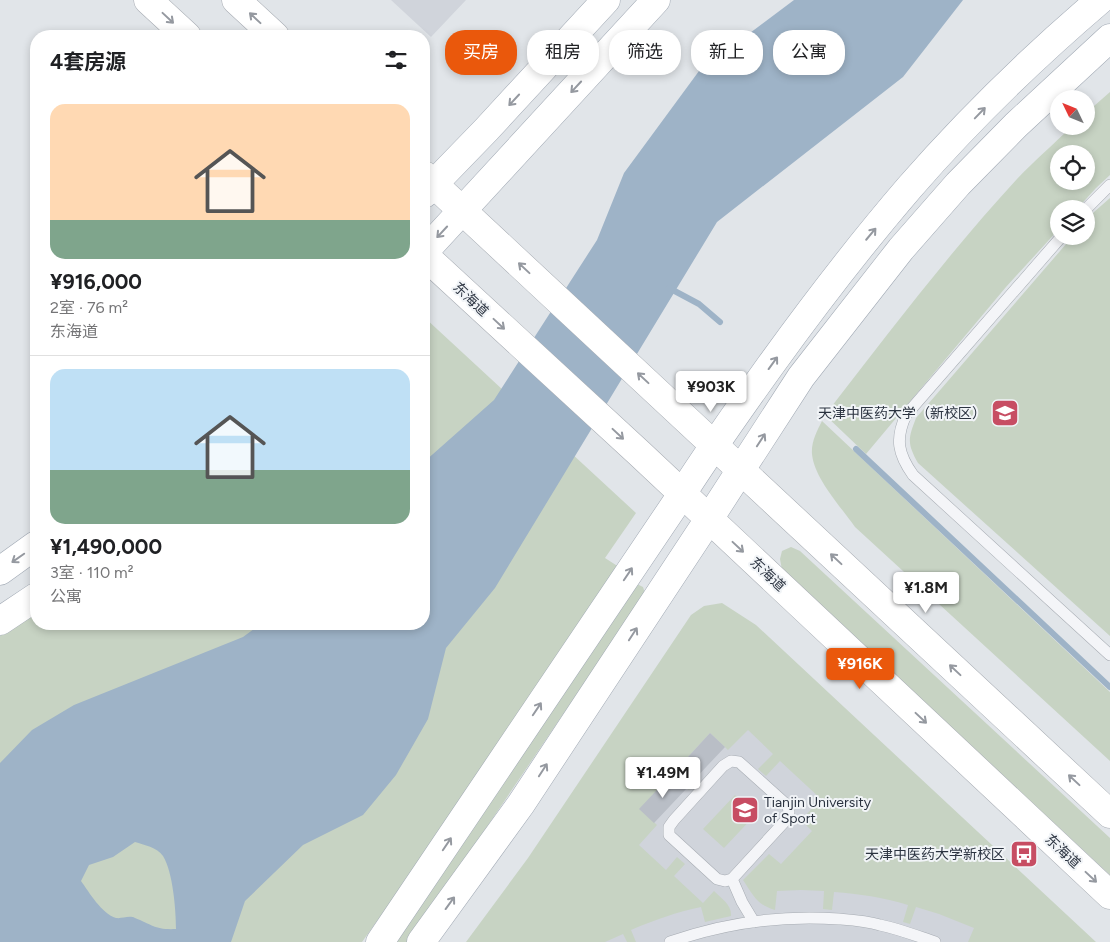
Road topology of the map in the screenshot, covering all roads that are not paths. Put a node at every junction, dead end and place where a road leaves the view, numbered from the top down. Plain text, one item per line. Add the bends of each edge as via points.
1 (148, 0) edge
2 (236, 0) edge
3 (606, 0) edge
4 (656, 0) edge
5 (1100, 0) edge
6 (180, 30) edge
7 (268, 30) edge
8 (1110, 38) edge
9 (430, 182) edge
10 (1110, 185) edge
11 (430, 187) edge
12 (1095, 200) edge
13 (462, 211) junction
14 (1054, 245) edge
15 (430, 247) edge
16 (430, 260) edge
17 (713, 445) junction
18 (741, 470) junction
19 (682, 494) junction
20 (709, 520) junction
21 (30, 549) edge
22 (0, 571) edge
23 (30, 600) edge
24 (0, 621) edge
25 (1110, 655) edge
26 (1110, 814) edge
27 (732, 879) junction
28 (1110, 895) edge
29 (754, 922) junction
30 (380, 942) edge
31 (421, 942) edge
32 (670, 942) edge
33 (935, 942) edge

1 -> 6 main road
7 -> 2 main road
3 -> 9 main road via 486,130
4 -> 13 main road
17 -> 5 main road via 850,260 910,188 1012,80
18 -> 8 main road via 802,377 901,249 1016,125
10 - 12 lane
11 - 13 main road
13 -> 15 main road
17 -> 13 main road
14 - 25 lane via 906,415 901,426 900,454 913,475
16 -> 19 main road, 东海道
17 - 18 main road
17 - 19 main road
18 - 20 main road
26 -> 18 main road
19 - 20 main road, 东海道
30 -> 19 main road
20 -> 28 main road, 东海道
31 -> 20 main road via 521,804
21 -> 22 main road
23 - 24 main road
27 - 27 lane via 790,812 788,806 739,762 731,761 674,820 669,835 716,879
27 - 29 lane
29 - 32 lane
29 - 33 lane via 805,918 856,920

